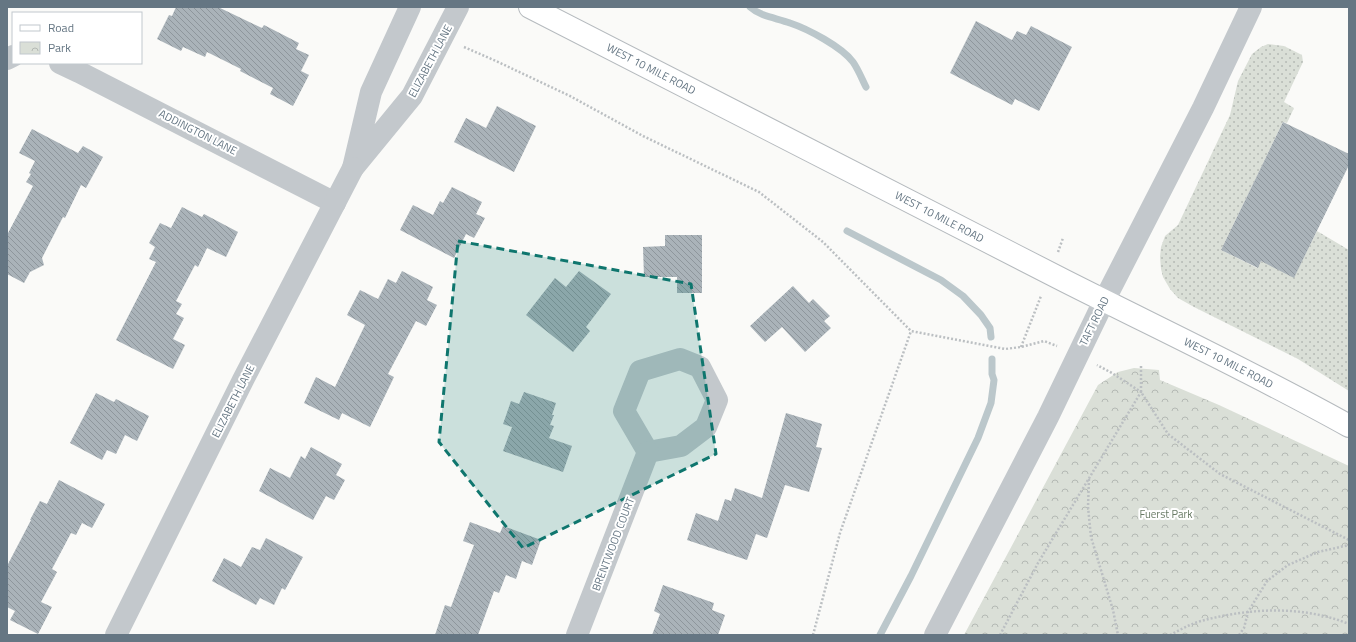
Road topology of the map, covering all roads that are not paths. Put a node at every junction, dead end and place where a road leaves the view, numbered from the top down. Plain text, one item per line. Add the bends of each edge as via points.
1 (410, 7) edge
2 (458, 7) edge
3 (530, 7) edge
4 (1251, 7) edge
5 (62, 64) edge
6 (353, 168) junction
7 (335, 203) junction
8 (1104, 301) junction
9 (1349, 426) edge
10 (648, 452) junction
11 (116, 635) edge
12 (577, 635) edge
13 (935, 635) edge

1 - 6 street, ELIZABETH LANE via 371,92
2 - 6 street, ELIZABETH LANE via 412,96
3 - 8 main road, WEST 10 MILE ROAD
4 - 8 street, TAFT ROAD via 1203,108
5 - 7 street, ADDINGTON LANE
6 - 7 street, ELIZABETH LANE
7 - 11 street, ELIZABETH LANE via 243,380
8 - 9 main road, WEST 10 MILE ROAD
8 - 13 street, TAFT ROAD via 1048,417
10 - 10 street via 681,446 706,427 717,400 700,367 680,359 640,371 624,411
10 - 12 street, BRENTWOOD COURT

